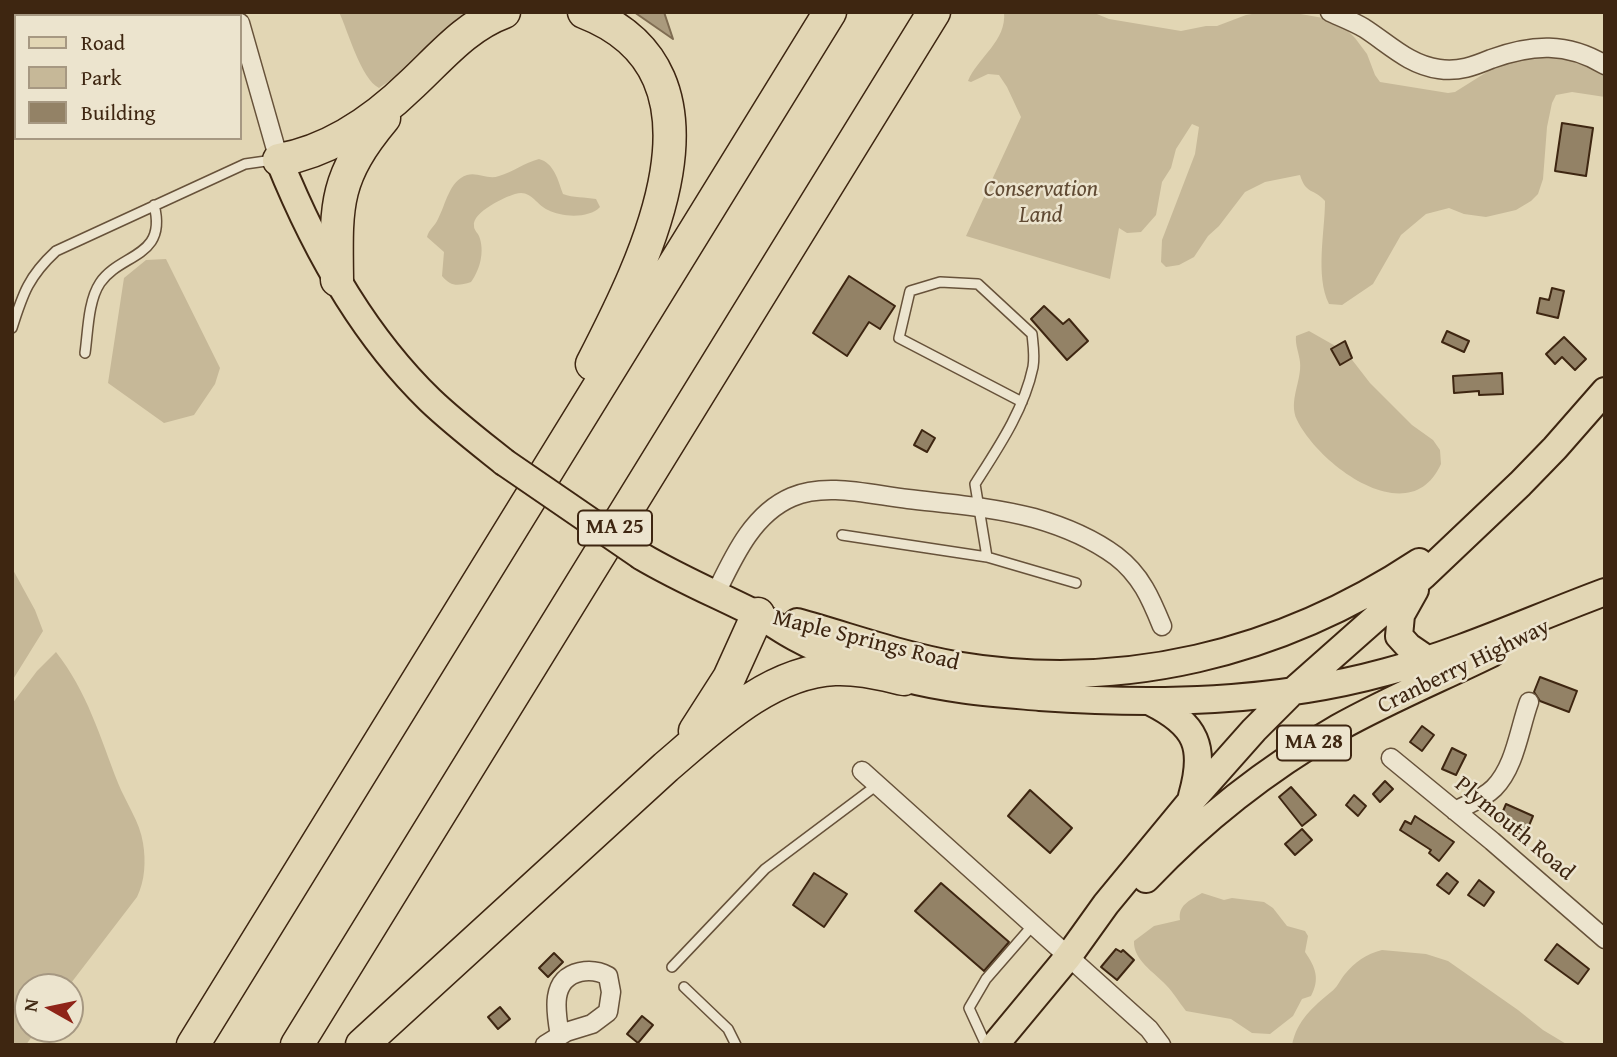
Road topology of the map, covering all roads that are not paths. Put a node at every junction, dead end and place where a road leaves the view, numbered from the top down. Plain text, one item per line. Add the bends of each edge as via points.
1 (504, 12) edge
2 (584, 12) edge
3 (830, 12) edge
4 (934, 12) edge
5 (1330, 12) edge
6 (242, 30) edge
7 (1605, 65) edge
8 (409, 87) junction
9 (279, 160) junction
10 (154, 205) junction
11 (337, 280) junction
12 (12, 328) edge
13 (85, 353) dead end
14 (1605, 391) edge
15 (1022, 402) junction
16 (979, 507) junction
17 (1483, 518) junction
18 (842, 535) dead end
19 (987, 557) junction
20 (491, 562) junction
21 (1423, 576) junction
22 (1076, 583) dead end
23 (1605, 592) edge
24 (715, 595) junction
25 (758, 614) junction
26 (1162, 626) dead end
27 (1428, 660) junction
28 (904, 679) junction
29 (1292, 692) junction
30 (1151, 702) junction
31 (1529, 702) dead end
32 (1391, 758) dead end
33 (666, 767) junction
34 (862, 771) dead end
35 (877, 785) junction
36 (1191, 801) junction
37 (1455, 811) junction
38 (1033, 925) junction
39 (1605, 939) edge
40 (1068, 957) junction
41 (672, 967) dead end
42 (684, 987) dead end
43 (193, 1045) edge
44 (297, 1045) edge
45 (362, 1045) edge
46 (736, 1045) edge
47 (986, 1045) edge
48 (995, 1045) edge
49 (1161, 1045) edge

1 - 8 highway via 469,31
2 - 20 highway via 623,33 656,73 669,121 667,179 652,234 614,319
3 - 20 highway
4 - 44 highway, MA 25
5 - 7 street via 1363,27 1407,58 1441,70 1458,70 1545,46 1574,51
6 - 9 street, Maple Springs Road
8 - 9 highway via 327,146
8 - 11 highway via 370,134 342,184
9 - 10 lane via 246,164
9 - 11 main road, Maple Springs Road
10 - 12 lane via 56,251 31,277
10 - 13 lane via 157,217 149,245 100,282
11 - 24 main road, Maple Springs Road, bridge via 402,370 453,421 504,462 641,556
14 - 17 main road, Cranberry Highway / MA 28
15 - 15 lane via 1033,366 1032,334 978,284 940,282 911,291 899,338
15 - 16 lane via 975,484
16 - 19 lane
16 - 24 street via 843,492 798,494 758,521
16 - 26 street via 1037,519 1106,550 1128,566 1144,586
17 - 21 main road, Cranberry Highway / MA 28
17 - 25 main road, Maple Springs Road via 1377,588 1306,625 1220,654 1153,667 1057,674 996,671 907,655
18 - 19 lane
19 - 22 lane
20 - 43 highway
21 - 27 main road via 1398,629 1403,642
21 - 29 main road, Cranberry Highway / MA 28
23 - 27 main road, Cranberry Highway
23 - 40 main road, Cranberry Highway / MA 28 via 1560,620 1340,727 1284,762 1205,823
24 - 25 main road, Maple Springs Road
25 - 28 main road, Maple Springs Road via 795,638
25 - 33 highway via 715,701
27 - 29 main road, Cranberry Highway
28 - 30 main road, Maple Springs Road via 993,693
28 - 33 highway via 848,669 803,675 742,706
29 - 30 main road, Maple Springs Road
29 - 36 main road, Cranberry Highway / MA 28
30 - 36 main road via 1181,719 1194,736 1199,760
31 - 37 street via 1500,780 1482,797
32 - 37 street, Plymouth Road
33 - 45 highway
34 - 35 street
35 - 38 street
35 - 41 lane via 765,869
36 - 40 main road, Cranberry Highway / MA 28
37 - 39 street, Plymouth Road
38 - 40 street
38 - 47 lane via 986,979 969,1008
40 - 48 main road, Cranberry Highway / MA 28
40 - 49 street
42 - 46 lane via 728,1029

